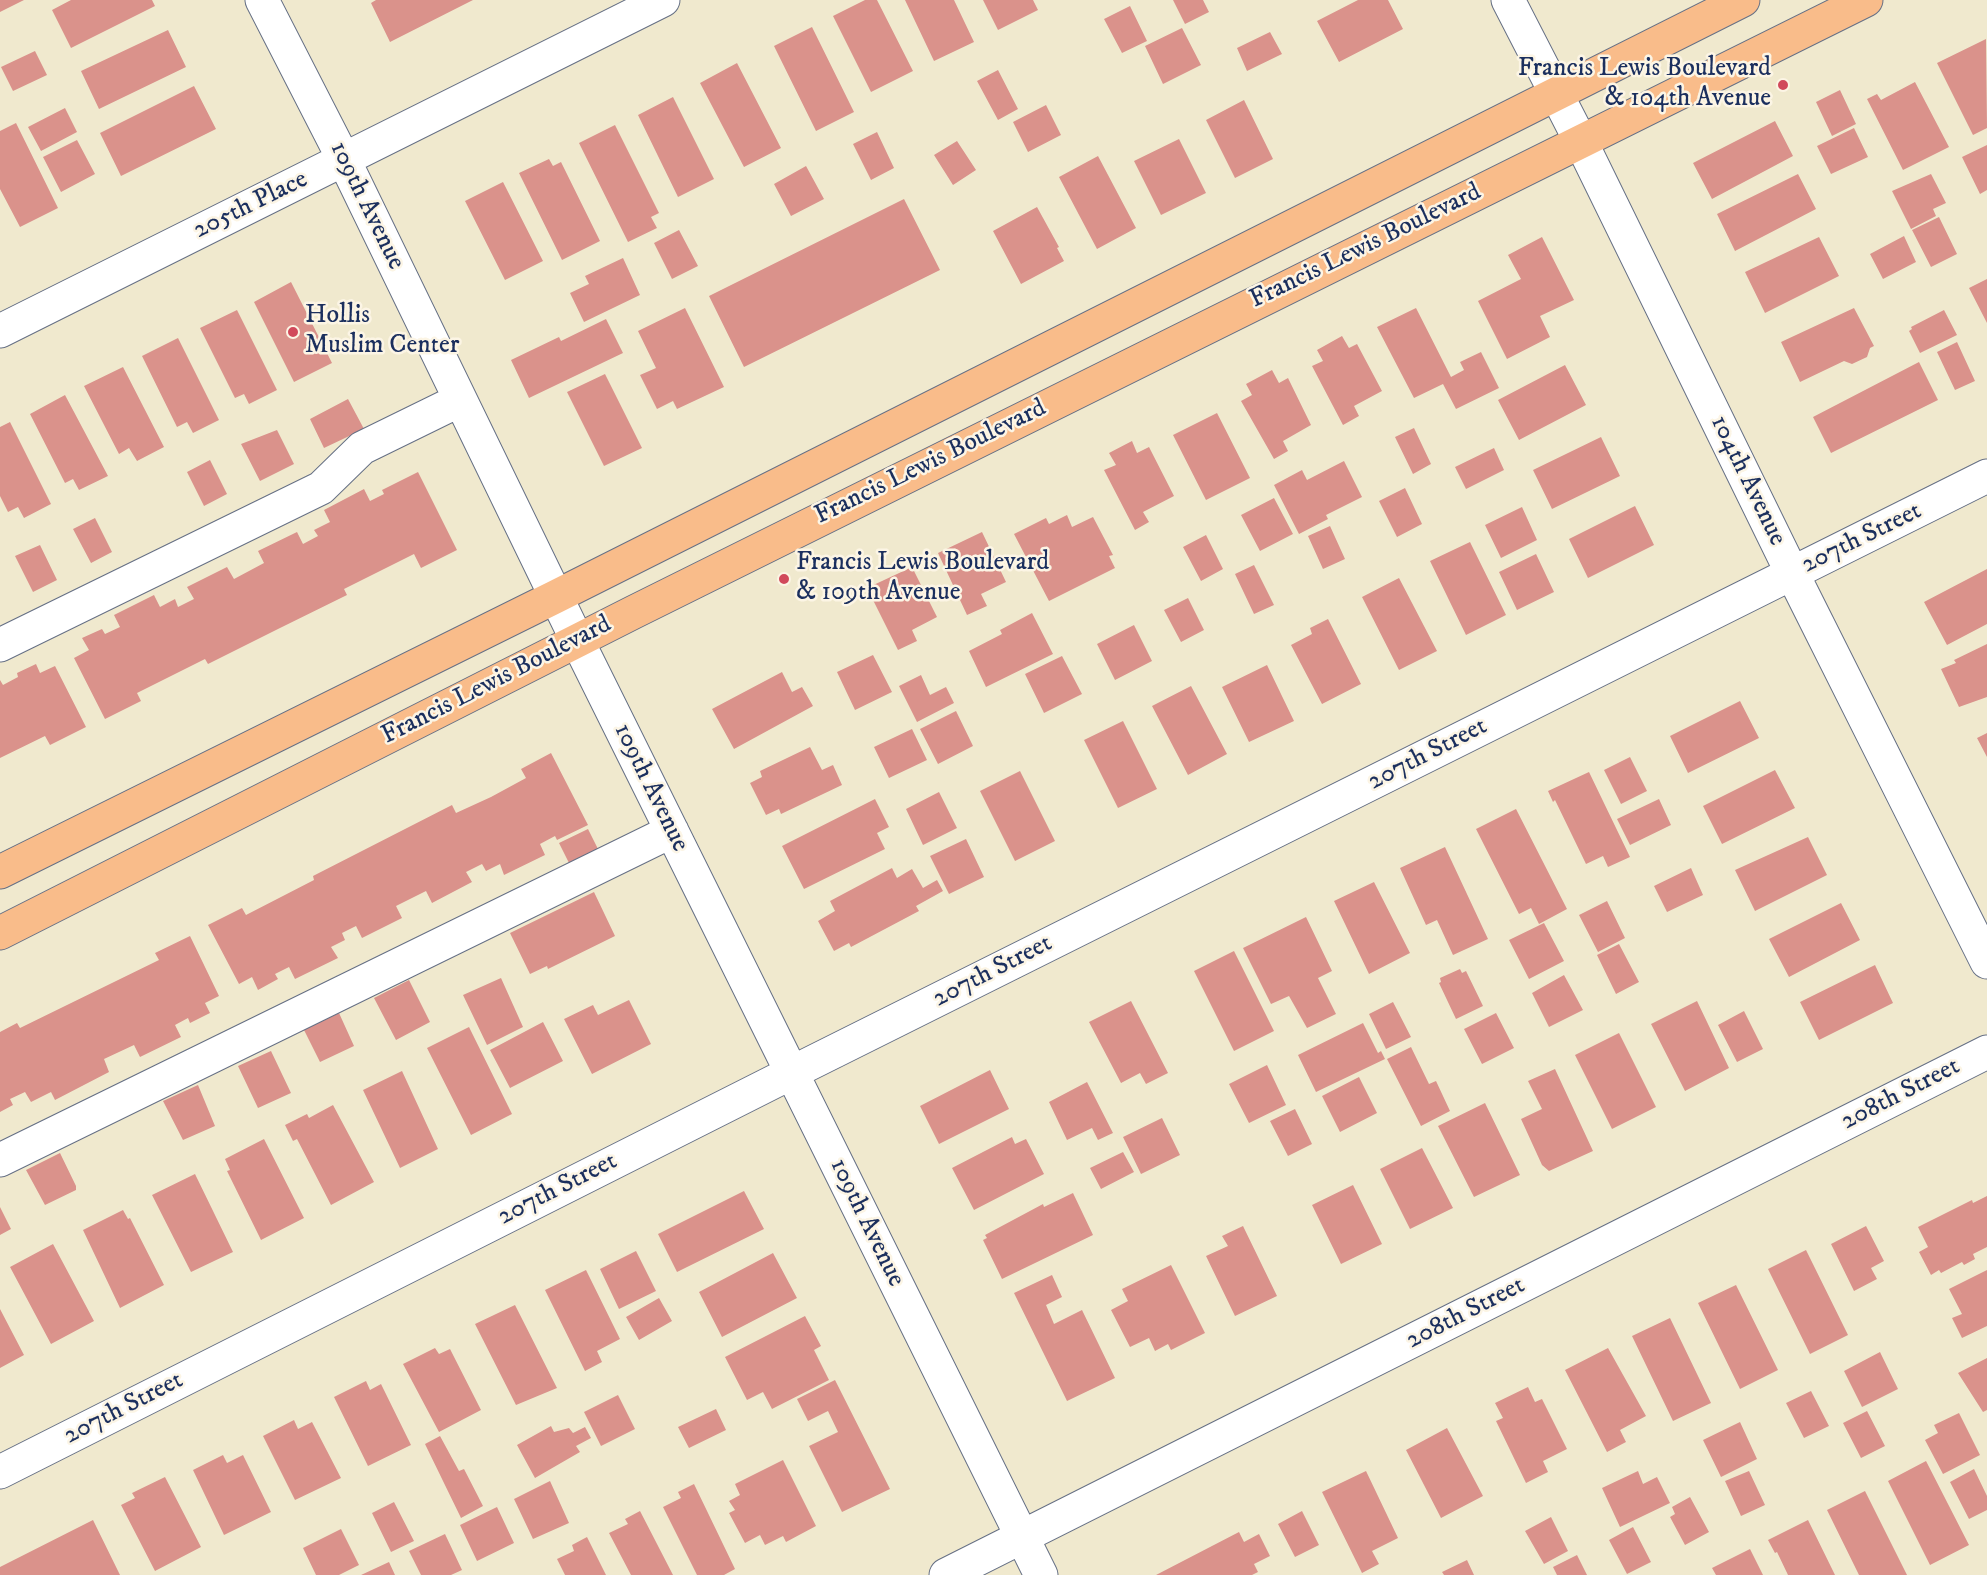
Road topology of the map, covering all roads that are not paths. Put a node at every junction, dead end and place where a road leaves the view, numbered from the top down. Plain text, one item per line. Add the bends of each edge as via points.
1 (262, 0) edge
2 (663, 0) edge
3 (1508, 0) edge
4 (1743, 0) edge
5 (1866, 0) edge
6 (1556, 94) junction
7 (1580, 140) junction
8 (344, 160) junction
9 (0, 331) edge
10 (460, 400) junction
11 (1987, 476) edge
12 (1792, 573) junction
13 (555, 597) junction
14 (577, 640) junction
15 (0, 645) edge
16 (672, 831) junction
17 (0, 872) edge
18 (0, 933) edge
19 (1987, 962) edge
20 (1987, 1052) edge
21 (791, 1073) junction
22 (0, 1160) edge
23 (0, 1472) edge
24 (1023, 1537) junction
25 (946, 1575) edge
26 (1041, 1575) edge

1 - 8 street, 109th Avenue
2 - 8 street, 205th Place
3 - 6 street, 104th Avenue
4 - 6 main road, Francis Lewis Boulevard
5 - 7 main road, Francis Lewis Boulevard
6 - 7 street, 104th Avenue
6 - 13 main road, Francis Lewis Boulevard
7 - 12 street, 104th Avenue
7 - 14 main road, Francis Lewis Boulevard
8 - 9 street, 205th Place
8 - 10 street, 109th Avenue
10 - 13 street, 109th Avenue
10 - 15 street via 362,448 312,493
11 - 12 street, 207th Street
12 - 19 street, 104th Avenue
12 - 21 street, 207th Street
13 - 14 street, 109th Avenue
13 - 17 main road, Francis Lewis Boulevard
14 - 16 street, 109th Avenue
14 - 18 main road, Francis Lewis Boulevard
16 - 21 street, 109th Avenue
16 - 22 street
20 - 24 street, 208th Street
21 - 23 street, 207th Street
21 - 24 street, 109th Avenue
24 - 25 street, 208th Street
24 - 26 street, 109th Avenue

